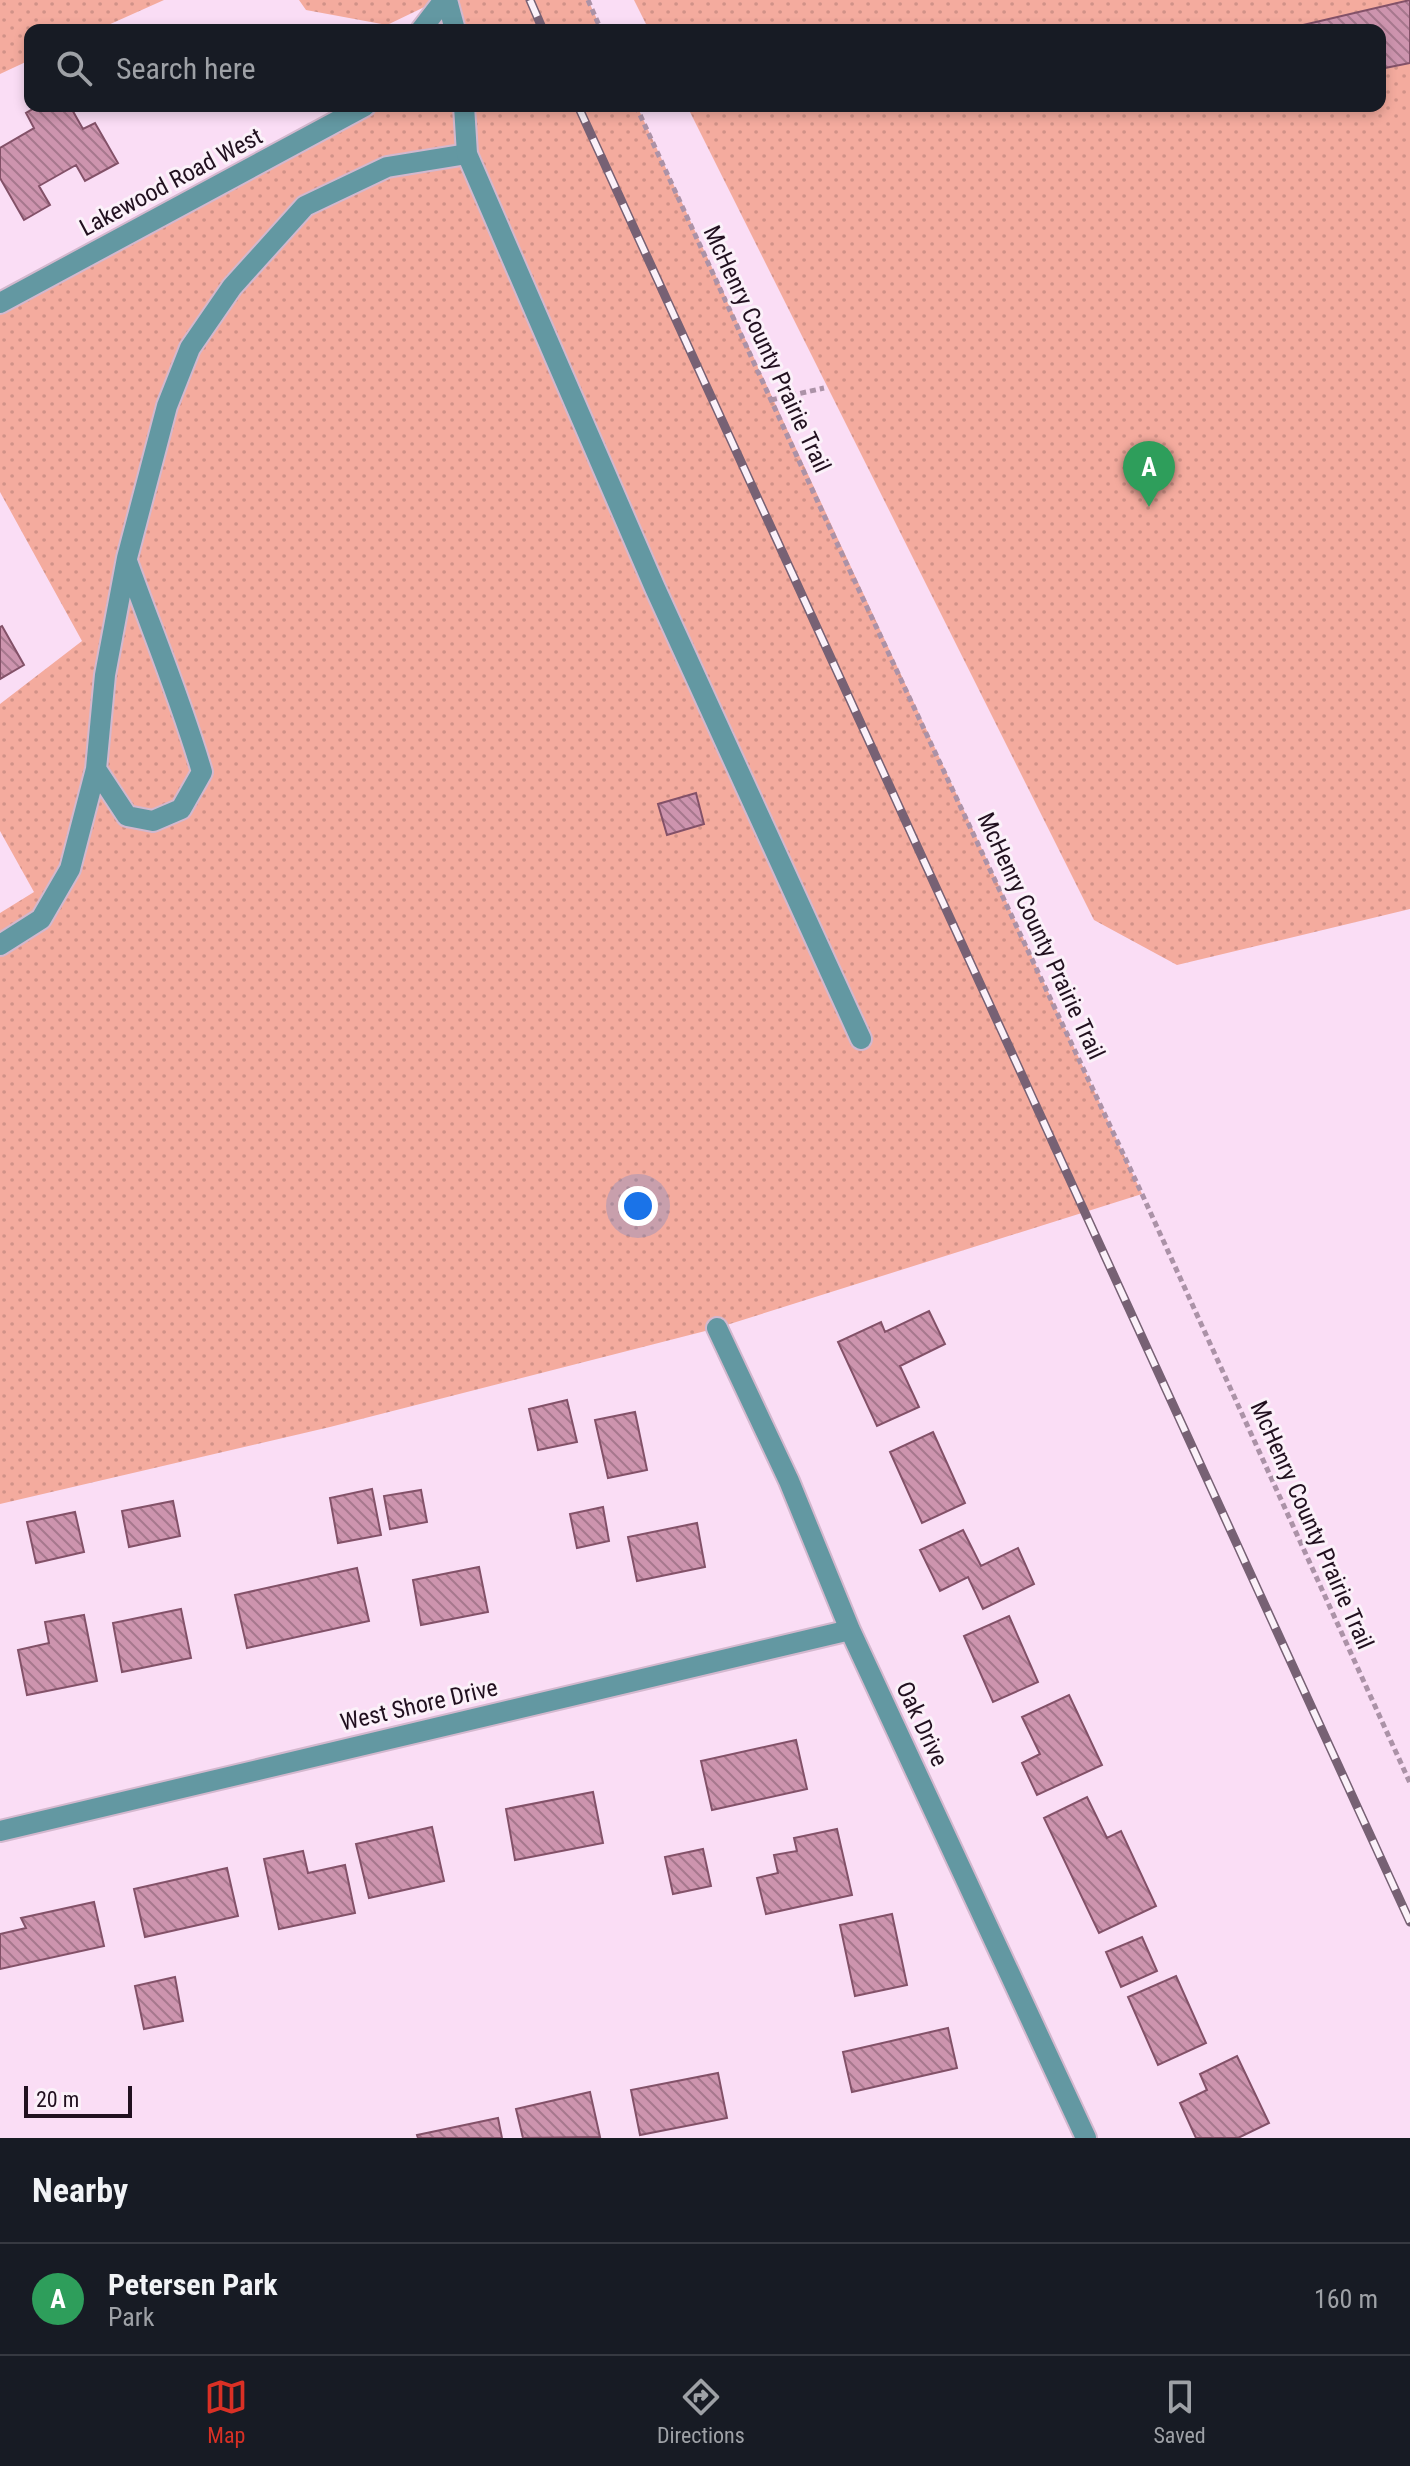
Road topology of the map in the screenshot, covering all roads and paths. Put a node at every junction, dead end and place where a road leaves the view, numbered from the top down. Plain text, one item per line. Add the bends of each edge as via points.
1 (445, 0) edge
2 (588, 0) edge
3 (426, 24) edge
4 (453, 24) edge
5 (598, 24) edge
6 (354, 112) edge
7 (464, 112) edge
8 (639, 112) edge
9 (467, 154) junction
10 (0, 303) edge
11 (824, 388) dead end
12 (771, 400) junction
13 (127, 558) junction
14 (96, 769) junction
15 (0, 945) edge
16 (861, 1039) dead end
17 (717, 1328) dead end
18 (850, 1630) junction
19 (1410, 1783) edge
20 (0, 1831) edge
21 (1086, 2138) edge

1 - 3 street
1 - 4 street
2 - 5 path
6 - 10 street, Lakewood Road West
7 - 9 street
8 - 12 path, McHenry County Prairie Trail
9 - 13 street via 387,167 305,206 232,287 190,348 167,406
9 - 16 street via 655,588
11 - 12 path
12 - 19 path, McHenry County Prairie Trail
13 - 14 street via 105,675
13 - 14 street via 202,772 181,809 153,821 127,816
14 - 15 street via 70,869 41,919
17 - 18 street, Oak Drive via 789,1481
18 - 20 street, West Shore Drive
18 - 21 street, Oak Drive

